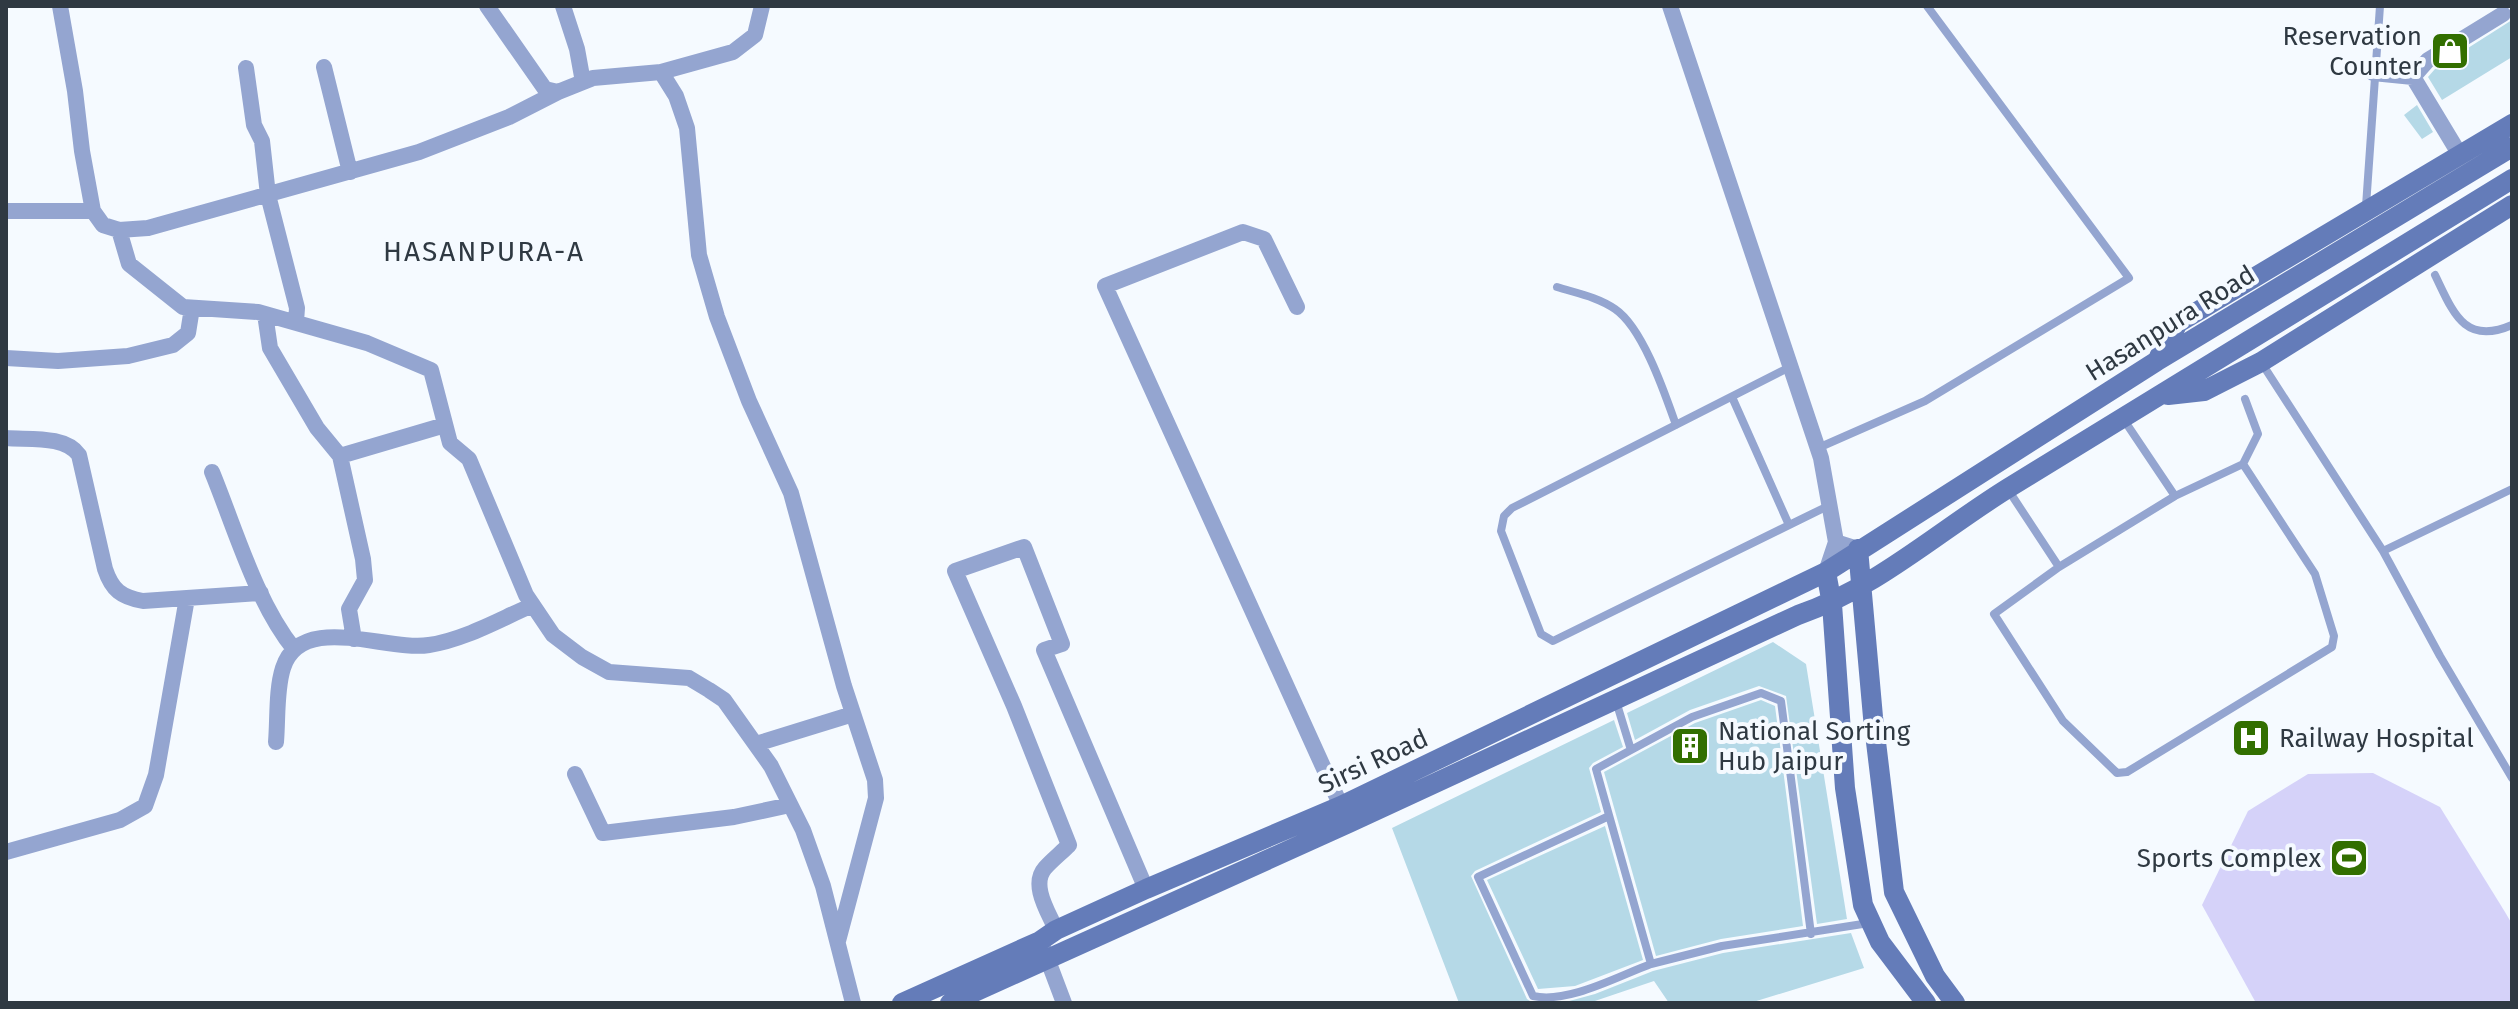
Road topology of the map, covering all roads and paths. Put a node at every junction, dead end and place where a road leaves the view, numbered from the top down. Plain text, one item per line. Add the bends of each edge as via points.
1 (60, 6) edge
2 (487, 6) edge
3 (563, 6) edge
4 (762, 6) edge
5 (1670, 6) edge
6 (1927, 6) edge
7 (2380, 6) edge
8 (2503, 14) dead end
9 (324, 67) dead end
10 (246, 68) dead end
11 (661, 72) junction
12 (2373, 73) junction
13 (2413, 77) junction
14 (583, 82) junction
15 (558, 92) junction
16 (2512, 124) edge
17 (2512, 147) edge
18 (2460, 155) junction
19 (350, 172) junction
20 (2512, 179) edge
21 (268, 195) junction
22 (2512, 205) edge
23 (6, 211) edge
24 (93, 211) junction
25 (2366, 211) junction
26 (119, 230) junction
27 (2435, 275) dead end
28 (1557, 287) dead end
29 (1297, 307) dead end
30 (192, 308) junction
31 (265, 314) junction
32 (296, 322) junction
33 (2512, 325) edge
34 (6, 358) edge
35 (2157, 361) junction
36 (2261, 362) junction
37 (1790, 367) junction
38 (2160, 396) junction
39 (1732, 397) junction
40 (2245, 399) dead end
41 (2124, 420) junction
42 (445, 425) junction
43 (1676, 425) junction
44 (6, 438) edge
45 (1817, 448) junction
46 (340, 456) junction
47 (2243, 464) junction
48 (212, 472) dead end
49 (2007, 488) junction
50 (2512, 489) edge
51 (2175, 496) junction
52 (1828, 506) junction
53 (1789, 525) junction
54 (1836, 542) junction
55 (1858, 549) junction
56 (2383, 551) junction
57 (2059, 567) junction
58 (1826, 572) junction
59 (1861, 587) junction
60 (261, 593) junction
61 (187, 598) junction
62 (1832, 604) junction
63 (533, 605) junction
64 (354, 639) junction
65 (294, 649) junction
66 (1616, 700) junction
67 (853, 714) junction
68 (276, 742) dead end
69 (756, 744) junction
70 (1631, 750) junction
71 (575, 774) dead end
72 (2512, 778) edge
73 (790, 805) junction
74 (1345, 815) junction
75 (1609, 816) junction
76 (6, 852) edge
77 (1146, 889) junction
78 (1869, 923) junction
79 (1811, 934) junction
80 (837, 943) junction
81 (1048, 944) junction
82 (1651, 964) junction
83 (853, 1003) edge
84 (902, 1003) edge
85 (950, 1003) edge
86 (1064, 1003) edge
87 (1926, 1003) edge
88 (1955, 1003) edge

1 - 24 street
2 - 15 street via 545,89
3 - 14 street
4 - 11 street via 755,35 733,52
5 - 37 street
6 - 45 lane via 2129,278 1925,401
7 - 12 lane
8 - 13 street via 2428,60
9 - 19 street
10 - 21 street
11 - 14 street
11 - 67 street via 687,128 699,255 717,317 791,493
12 - 13 street
12 - 25 lane
13 - 18 street
14 - 15 street
15 - 19 street via 419,152
16 - 18 street
17 - 35 street, Hasanpura Road
18 - 25 street
19 - 21 street
20 - 38 street, Sirsi Road
21 - 26 street via 148,228
21 - 32 street
22 - 36 street
23 - 24 street
24 - 26 street via 103,225
25 - 35 street via 2178,323
26 - 30 street via 129,264 183,307
27 - 33 lane via 2458,320 2477,331 2496,332
28 - 43 lane via 1617,310 1653,366
29 - 74 street via 1264,239 1243,232 1105,286
30 - 31 street
30 - 34 street via 188,333 173,345 114,357
31 - 32 street
31 - 46 street via 270,348 317,428
32 - 42 street via 431,370
35 - 55 street, Hasanpura Road
36 - 38 street via 2204,391
36 - 56 lane
37 - 39 lane
37 - 45 street
38 - 41 street, Sirsi Road
39 - 43 lane
39 - 53 lane
40 - 47 lane via 2258,434
41 - 49 street, Sirsi Road
41 - 51 lane
42 - 46 street
42 - 63 street via 450,443 469,459
43 - 53 lane via 1504,516 1501,531 1541,634 1553,641 1570,635
44 - 61 street via 74,447 105,569 117,592 143,601
45 - 52 street
46 - 64 street via 365,580 349,609
47 - 51 lane
47 - 57 lane via 2315,574 2334,643 2123,773 2110,769 2063,721 1994,614
48 - 60 street
49 - 57 lane
49 - 59 street, Sirsi Road
50 - 56 lane
51 - 57 lane
52 - 53 lane
52 - 54 street
54 - 55 street
54 - 58 street
55 - 58 street, Sirsi Road
55 - 59 street
56 - 72 lane
58 - 62 street
58 - 74 street, Sirsi Road
59 - 62 street, Sirsi Road
59 - 88 street via 1894,892 1935,976
60 - 61 street
60 - 65 street
61 - 76 street via 156,775 145,806 120,820
62 - 66 street, Sirsi Road
62 - 78 street via 1848,814
63 - 64 street via 429,645
63 - 69 street via 553,635 609,672 689,678 709,690 724,700
64 - 65 street via 325,636
65 - 68 street via 282,671
66 - 70 lane
66 - 74 street, Sirsi Road
67 - 69 street
67 - 80 street via 876,798
69 - 73 street
70 - 75 lane via 1596,769
70 - 79 lane via 1692,717 1761,693 1781,701
71 - 73 street via 603,833
73 - 80 street via 823,886
74 - 77 street, Sirsi Road
74 - 81 street, Sirsi Road
75 - 82 lane
75 - 82 lane via 1478,877 1533,996 1566,996
77 - 81 street, Sirsi Road
77 - 81 street via 1044,650 1062,644 1024,547 955,571 1069,845 1039,878
78 - 79 lane
78 - 87 street
79 - 82 lane via 1722,946
80 - 83 street
81 - 84 street, Sirsi Road
81 - 85 street, Sirsi Road
81 - 86 street

